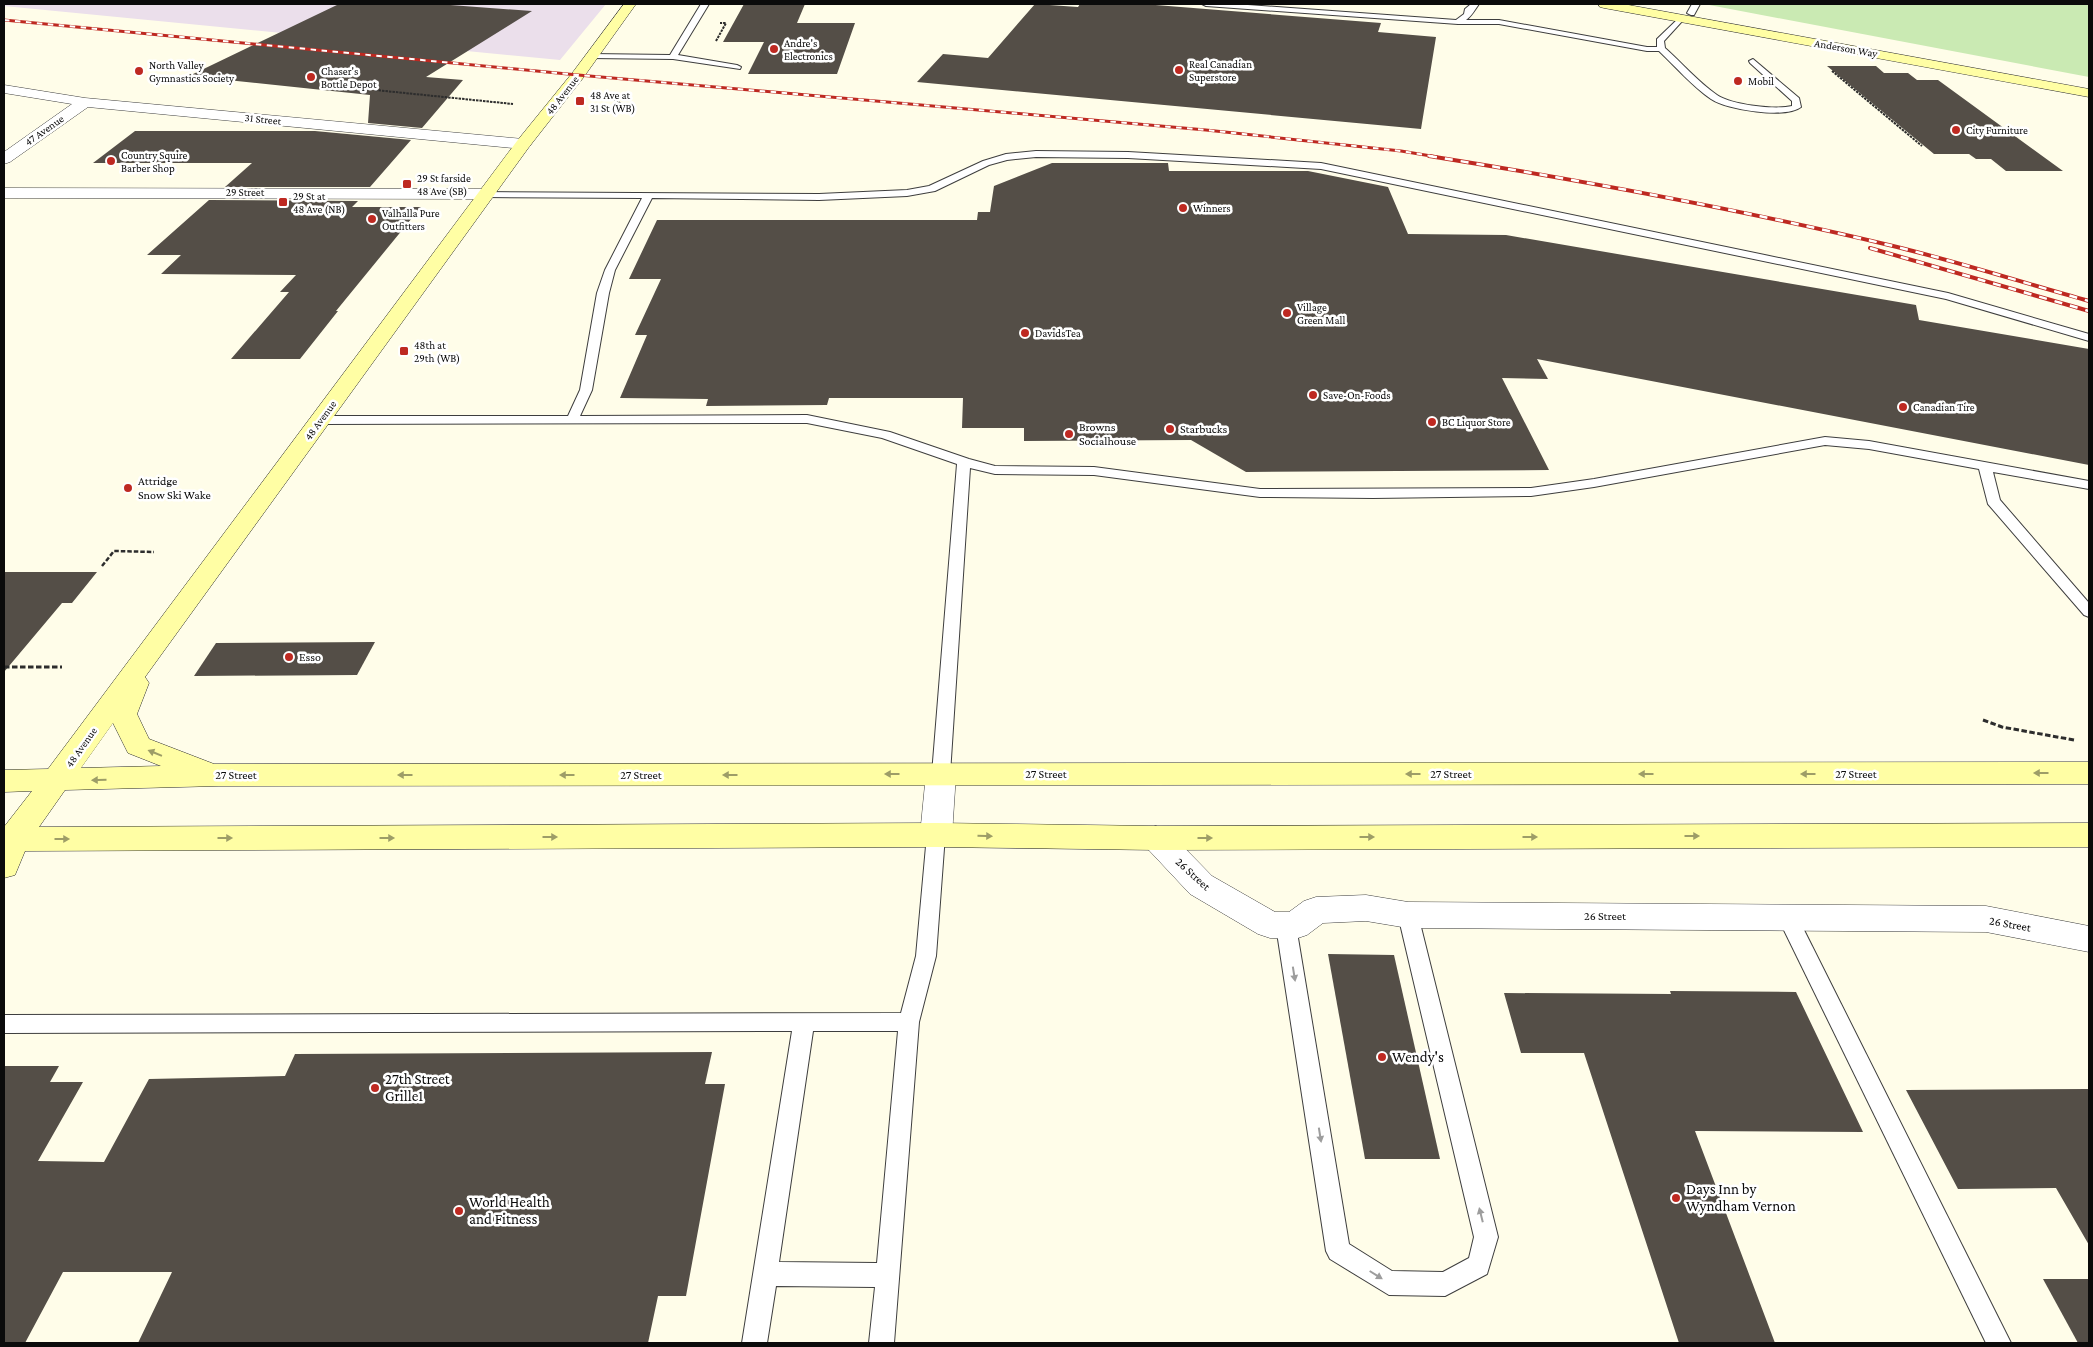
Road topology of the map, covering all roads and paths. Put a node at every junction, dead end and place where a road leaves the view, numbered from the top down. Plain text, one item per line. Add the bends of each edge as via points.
1 (630, 4) edge
2 (705, 4) edge
3 (1206, 4) edge
4 (1475, 4) edge
5 (1604, 4) edge
6 (1696, 4) edge
7 (1686, 15) junction
8 (1458, 22) junction
9 (1661, 49) junction
10 (591, 56) junction
11 (673, 57) junction
12 (1753, 61) dead end
13 (1825, 66) dead end
14 (737, 67) dead end
15 (4, 89) edge
16 (376, 90) dead end
17 (2089, 93) edge
18 (584, 97) dead end
19 (85, 102) junction
20 (513, 104) dead end
21 (627, 110) dead end
22 (523, 144) junction
23 (1922, 146) dead end
24 (4, 159) edge
25 (4, 193) edge
26 (486, 194) junction
27 (648, 196) junction
28 (2089, 338) edge
29 (320, 420) junction
30 (572, 420) junction
31 (964, 462) junction
32 (1985, 465) junction
33 (2089, 485) edge
34 (154, 552) dead end
35 (102, 566) dead end
36 (2089, 612) edge
37 (146, 654) junction
38 (4, 667) edge
39 (62, 667) dead end
40 (1983, 720) dead end
41 (2076, 740) dead end
42 (2089, 773) edge
43 (941, 774) junction
44 (218, 775) junction
45 (57, 780) junction
46 (4, 781) edge
47 (936, 835) junction
48 (2089, 835) edge
49 (1156, 838) junction
50 (6, 848) edge
51 (1408, 915) junction
52 (1787, 916) junction
53 (1286, 926) junction
54 (2089, 939) edge
55 (804, 1022) junction
56 (910, 1022) junction
57 (4, 1024) edge
58 (765, 1274) junction
59 (888, 1275) junction
60 (755, 1343) edge
61 (882, 1343) edge
62 (1999, 1343) edge

1 - 10 main road, 48 Avenue
2 - 11 lane
3 - 8 lane
4 - 8 lane
5 - 7 main road, Anderson Way
6 - 7 lane
7 - 9 lane via 1660,41
7 - 17 main road, Anderson Way
8 - 9 lane via 1499,22
9 - 12 lane via 1716,98 1751,109 1786,110 1797,107 1796,100
10 - 11 lane
10 - 22 main road, 48 Avenue
11 - 14 lane
13 - 23 path
15 - 19 street, 31 Street
16 - 20 path
18 - 21 path via 613,99 621,102
19 - 22 street, 31 Street
19 - 24 street, 47 Avenue
22 - 26 main road, 48 Avenue
25 - 26 street, 29 Street
26 - 27 lane
26 - 29 main road, 48 Avenue
27 - 28 lane via 819,197 907,193 931,189 986,163 1036,154 1128,155 1321,166 1948,296
27 - 30 lane via 610,270 586,390
29 - 30 lane
29 - 37 main road, 48 Avenue
30 - 31 lane via 808,419 885,435
31 - 32 lane via 995,470 1094,471 1260,494 1530,492 1825,441 1869,445
31 - 43 lane
32 - 33 lane
32 - 36 lane via 1993,501
34 - 35 path via 114,552
44 -> 37 main road via 138,746 123,714
37 - 45 main road, 48 Avenue
38 - 39 path
40 - 41 path via 2002,728
42 -> 43 main road, 27 Street
43 -> 44 main road, 27 Street
43 - 47 street
44 -> 45 main road, 27 Street
45 - 46 main road, 27 Street
45 - 50 main road, 48 Avenue
47 -> 49 main road
50 -> 47 main road
47 - 56 lane via 926,956
49 -> 48 main road
49 - 53 street, 26 Street via 1201,885 1270,926
51 - 52 street, 26 Street
51 - 53 street, 26 Street via 1366,908 1316,910 1294,926
53 -> 51 lane via 1338,1251 1389,1283 1445,1284 1479,1266 1486,1237
52 - 54 street, 26 Street via 1986,919
52 - 62 lane
55 - 56 lane
55 - 57 lane
55 - 58 lane
56 - 59 lane
58 - 59 lane
58 - 60 lane
59 - 61 lane

